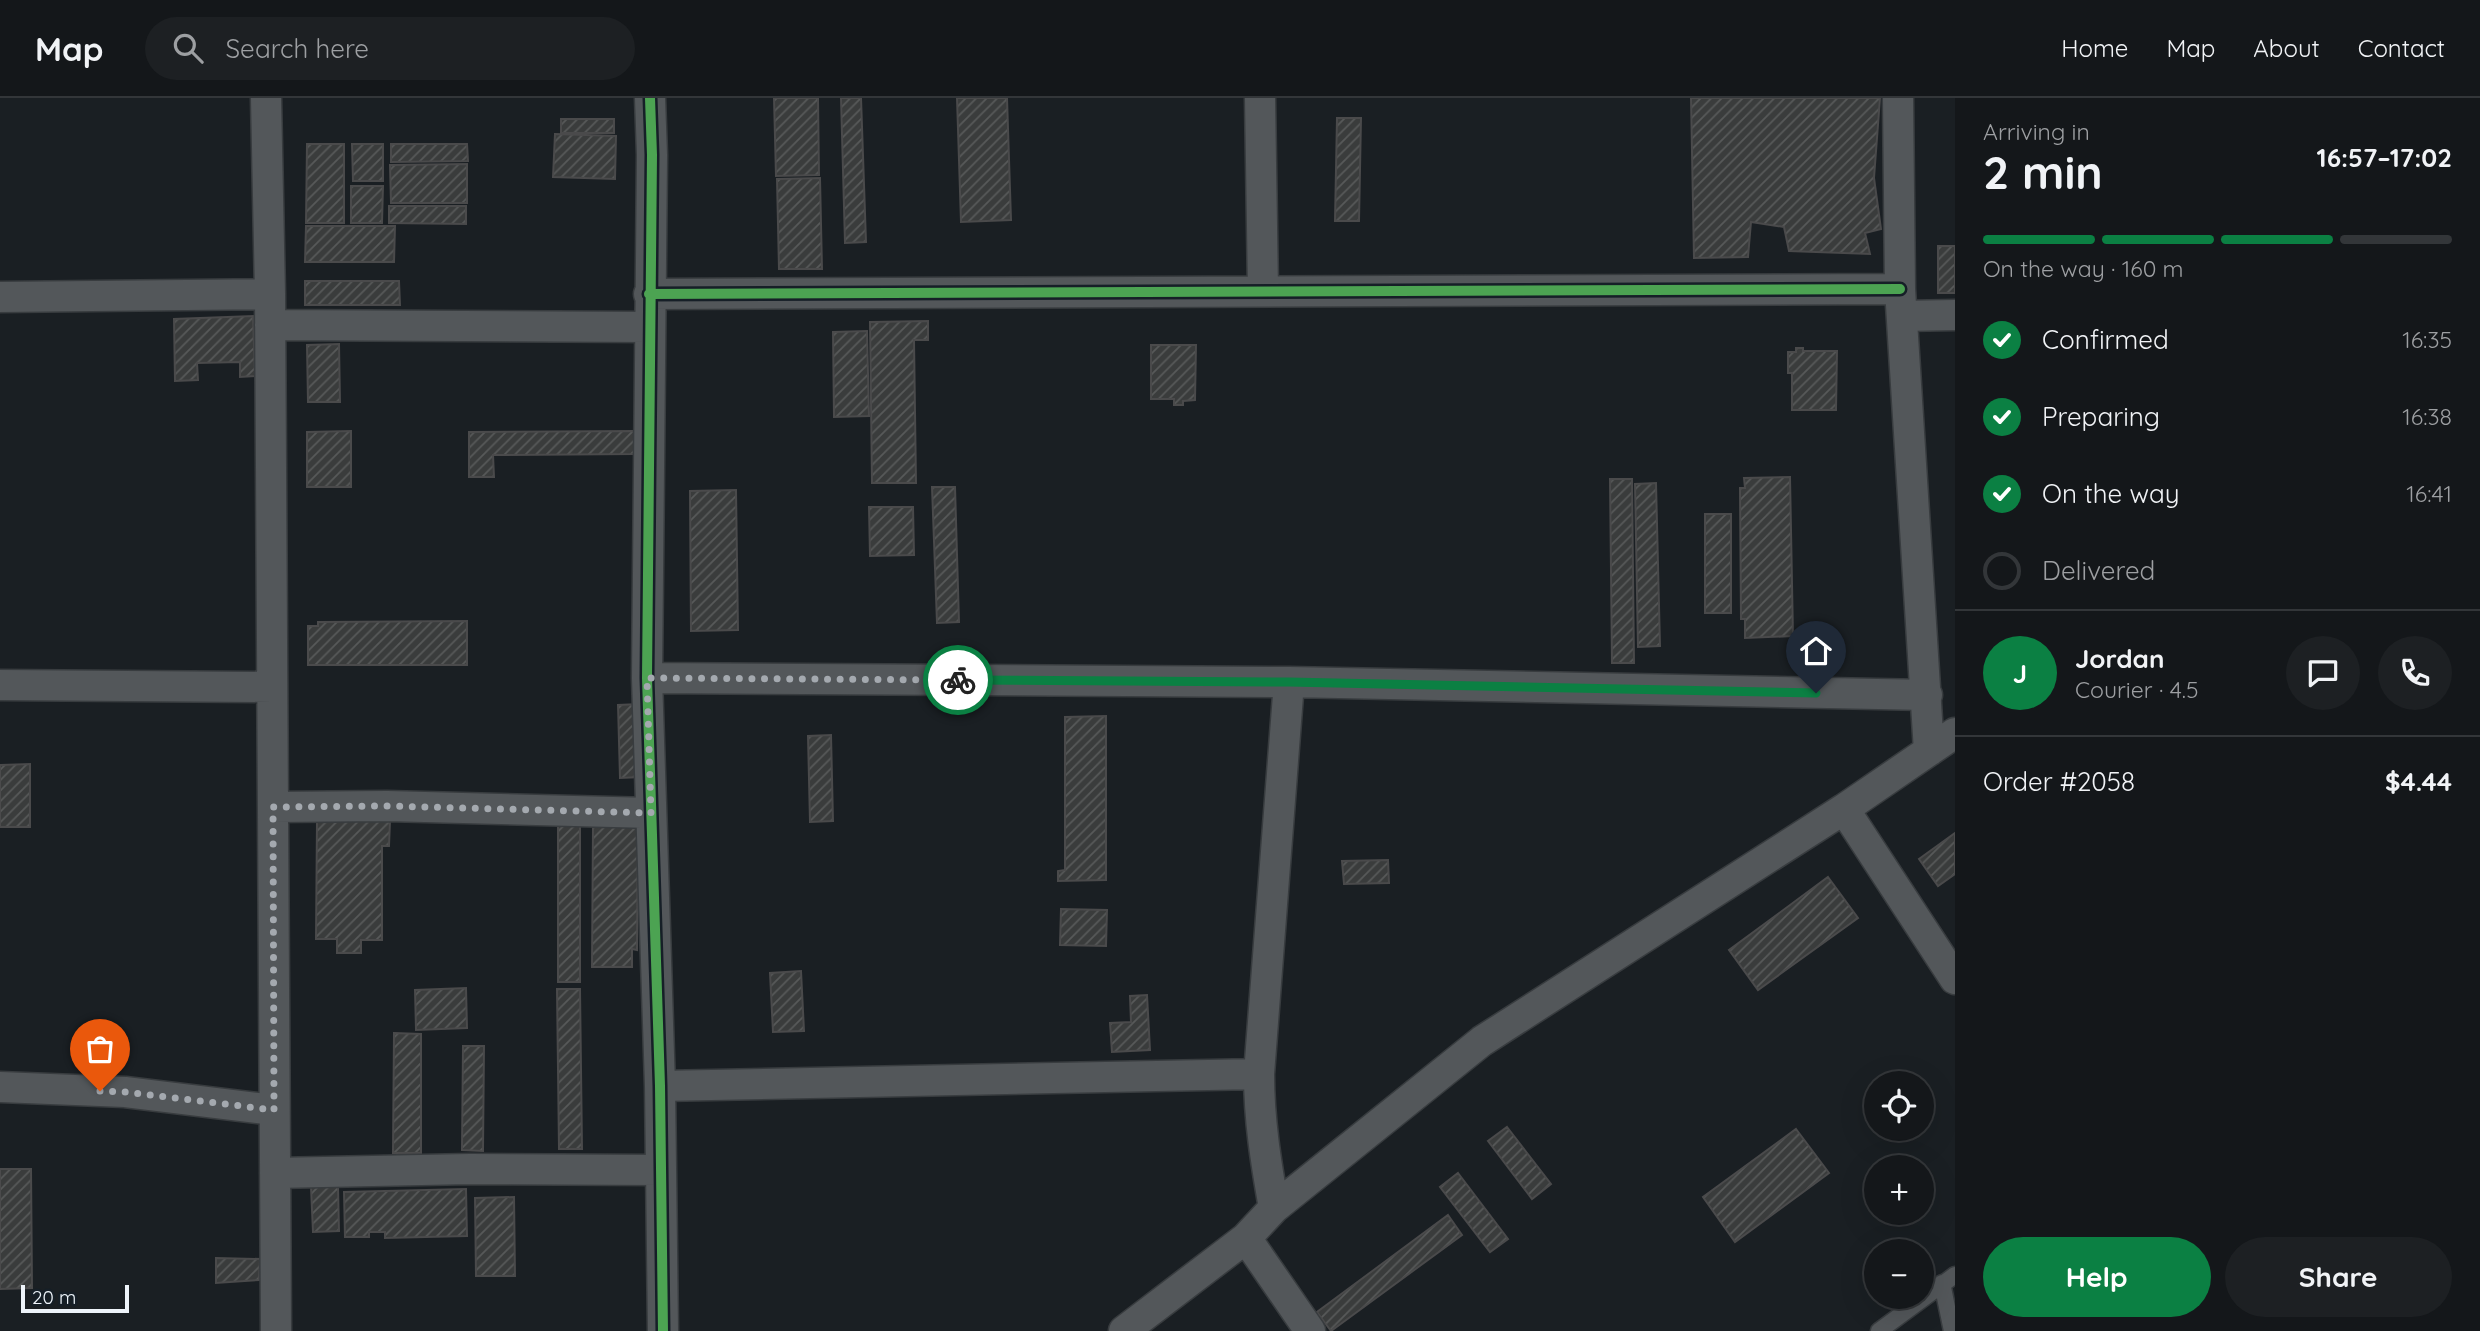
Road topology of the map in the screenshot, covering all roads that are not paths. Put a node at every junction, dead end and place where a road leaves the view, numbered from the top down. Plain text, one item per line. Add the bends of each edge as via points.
1 (266, 98) edge
2 (650, 98) edge
3 (1259, 98) edge
4 (1898, 98) edge
5 (1263, 292) junction
6 (270, 294) junction
7 (649, 294) junction
8 (0, 297) edge
9 (1901, 302) junction
10 (1955, 314) edge
11 (270, 325) junction
12 (649, 327) junction
13 (647, 678) junction
14 (1289, 682) junction
15 (0, 685) edge
16 (272, 687) junction
17 (1927, 695) junction
18 (1955, 733) edge
19 (1929, 751) junction
20 (273, 807) junction
21 (1844, 809) junction
22 (651, 813) junction
23 (1955, 979) edge
24 (1258, 1074) junction
25 (660, 1086) junction
26 (0, 1087) edge
27 (274, 1110) junction
28 (661, 1170) junction
29 (275, 1173) junction
30 (1274, 1208) junction
31 (1246, 1238) junction
32 (1949, 1279) edge
33 (276, 1331) edge
34 (663, 1331) edge
35 (1124, 1331) edge
36 (1310, 1331) edge
37 (1879, 1331) edge
38 (1952, 1331) edge

1 - 6 street
2 - 7 street
3 - 5 street
4 - 9 street
5 - 7 street
5 - 9 street
6 - 8 street
6 - 11 street
7 - 12 street
9 - 10 street
9 - 17 street
11 - 12 street
11 - 16 street
12 - 13 street
13 - 14 street
13 - 22 street
14 - 17 street
14 - 24 street
15 - 16 street
16 - 20 street
17 - 19 street
18 - 19 street
19 - 21 street
20 - 22 street
20 - 27 street
21 - 23 street
21 - 30 street via 1482,1041
22 - 25 street
24 - 25 street
24 - 30 street via 1263,1150
25 - 28 street
26 - 27 street via 125,1092
27 - 29 street
28 - 29 street
28 - 34 street
29 - 33 street
30 - 31 street
31 - 35 street
31 - 36 street
32 - 37 lane
32 - 38 lane

